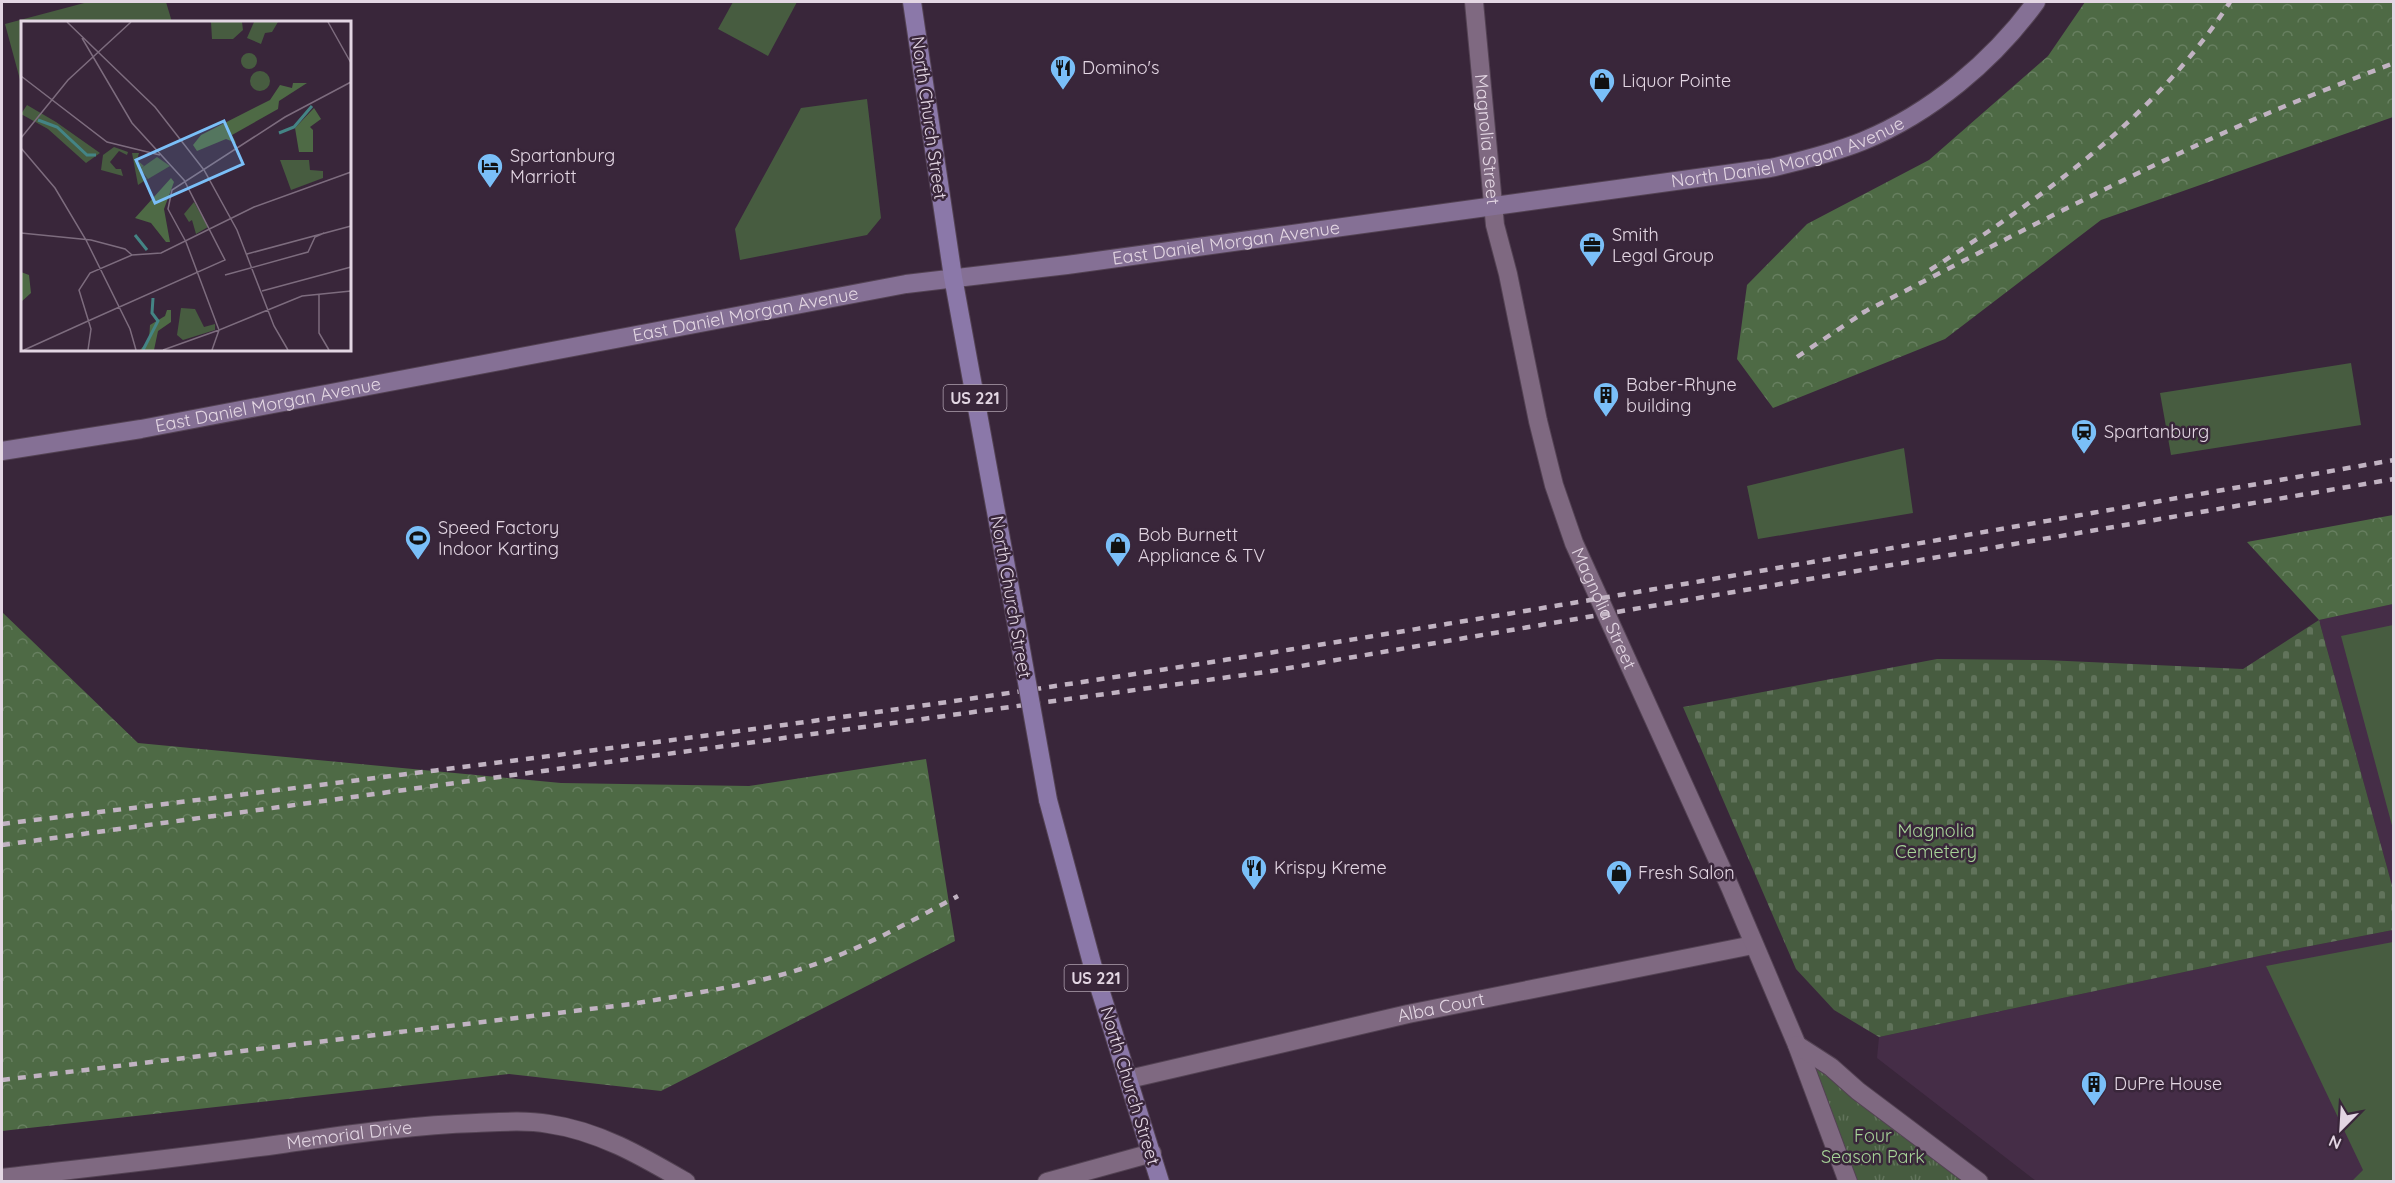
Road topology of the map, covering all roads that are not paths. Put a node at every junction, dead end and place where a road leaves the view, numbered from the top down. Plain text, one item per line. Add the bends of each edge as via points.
1 (912, 2) edge
2 (1474, 2) edge
3 (2037, 2) edge
4 (1493, 206) junction
5 (953, 277) junction
6 (2, 451) edge
7 (1753, 945) junction
8 (1797, 1045) junction
9 (1129, 1079) junction
10 (1152, 1153) junction
11 (2, 1178) edge
12 (686, 1182) edge
13 (1047, 1182) edge
14 (1160, 1182) edge
15 (1848, 1182) edge
16 (1979, 1182) edge

1 - 5 main road, North Church Street / US 221
2 - 4 street, Magnolia Street
3 - 4 main road, North Daniel Morgan Avenue via 1951,90 1863,141 1770,168
4 - 5 main road, East Daniel Morgan Avenue via 1078,264
4 - 7 street, Magnolia Street via 1538,421 1566,520
5 - 6 main road, East Daniel Morgan Avenue via 141,429
5 - 9 main road, North Church Street / US 221, bridge via 1048,800 1093,967
7 - 8 street, Magnolia Street
7 - 9 street, Alba Court via 1395,1017
8 - 15 street, Magnolia Street
8 - 16 street
9 - 10 main road, North Church Street / US 221
10 - 13 street
10 - 14 main road, North Church Street / US 221
11 - 12 street, Memorial Drive via 370,1132 517,1121 581,1131 636,1153

